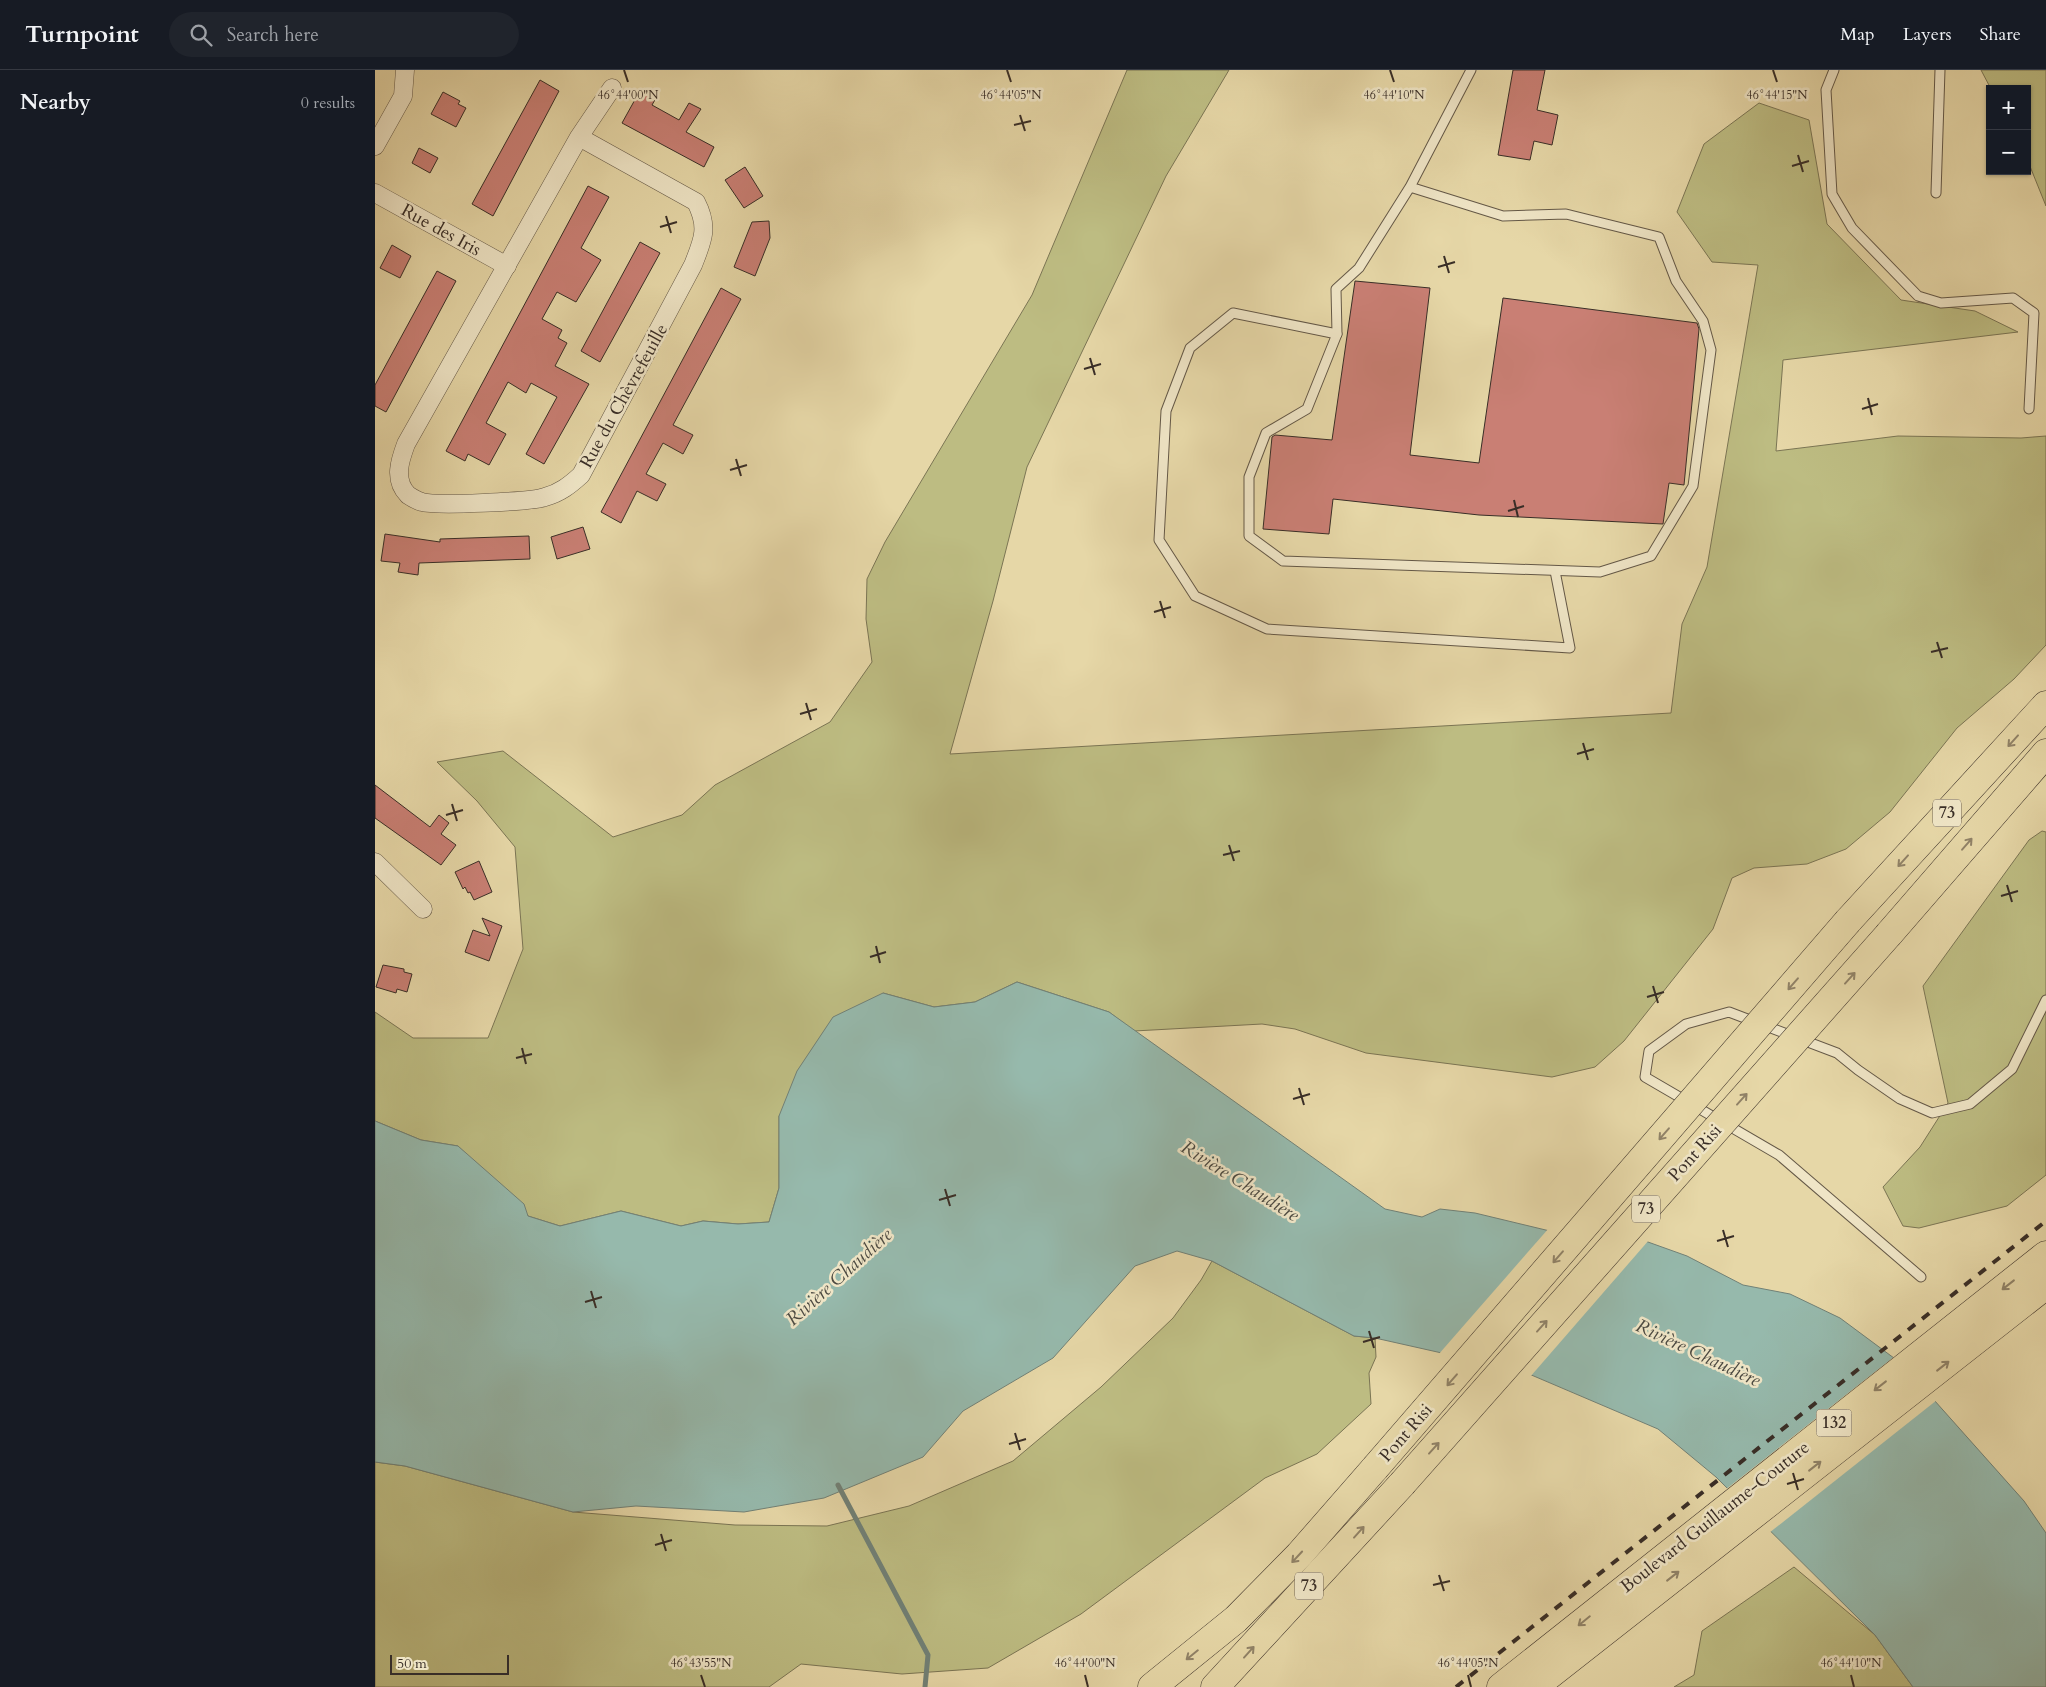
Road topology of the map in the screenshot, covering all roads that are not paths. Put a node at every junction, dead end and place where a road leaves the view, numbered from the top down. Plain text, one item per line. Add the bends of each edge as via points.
1 (405, 70) edge
2 (1471, 70) edge
3 (1834, 70) edge
4 (1940, 70) edge
5 (612, 88) dead end
6 (579, 137) junction
7 (375, 146) edge
8 (1410, 187) junction
9 (375, 193) edge
10 (1936, 193) dead end
11 (507, 266) junction
12 (1337, 334) junction
13 (2029, 409) dead end
14 (1555, 571) junction
15 (2046, 705) edge
16 (2046, 753) edge
17 (375, 862) edge
18 (423, 909) dead end
19 (2046, 1000) edge
20 (2046, 1255) edge
21 (1921, 1277) dead end
22 (2046, 1286) edge
23 (1628, 1599) junction
24 (1152, 1687) edge
25 (1215, 1687) edge
26 (1501, 1687) edge
27 (1534, 1687) edge

1 - 7 street via 403,96
2 - 8 lane
3 - 13 lane via 1826,90 1832,194 1852,228 1918,296 1941,303 2013,298 2034,313
4 - 10 lane
5 - 6 street, Rue du Chèvrefeuille
6 - 11 street, Rue du Chèvrefeuille
6 - 11 street, Rue du Chèvrefeuille via 696,202 704,217 704,233 693,265 581,475 566,488 544,498 423,503 408,494 401,481 398,466 405,444
8 - 12 lane via 1359,268 1336,289
8 - 14 lane via 1503,216 1566,214 1659,237 1676,281 1703,321 1711,350 1693,486 1651,556 1600,572
9 - 11 street, Rue des Iris
12 - 14 lane via 1307,409 1266,434 1249,477 1249,536 1283,561
12 - 14 lane via 1233,313 1190,348 1166,412 1159,540 1195,596 1267,629 1570,648
15 -> 24 main road, Pont Risi / 73, bridge via 1848,921 1299,1555 1236,1619
25 -> 16 main road, Pont Risi / 73, bridge via 1402,1484
17 - 18 street
19 - 21 lane via 2013,1069 1970,1104 1932,1113 1900,1099 1837,1053 1729,1012 1686,1024 1649,1051 1645,1077 1779,1155
20 -> 23 main road, Boulevard Guillaume-Couture / 132
23 -> 22 main road, Boulevard Guillaume-Couture / 132
23 -> 26 main road, Boulevard Guillaume-Couture / 132
23 - 27 main road, Boulevard Guillaume-Couture / 132

